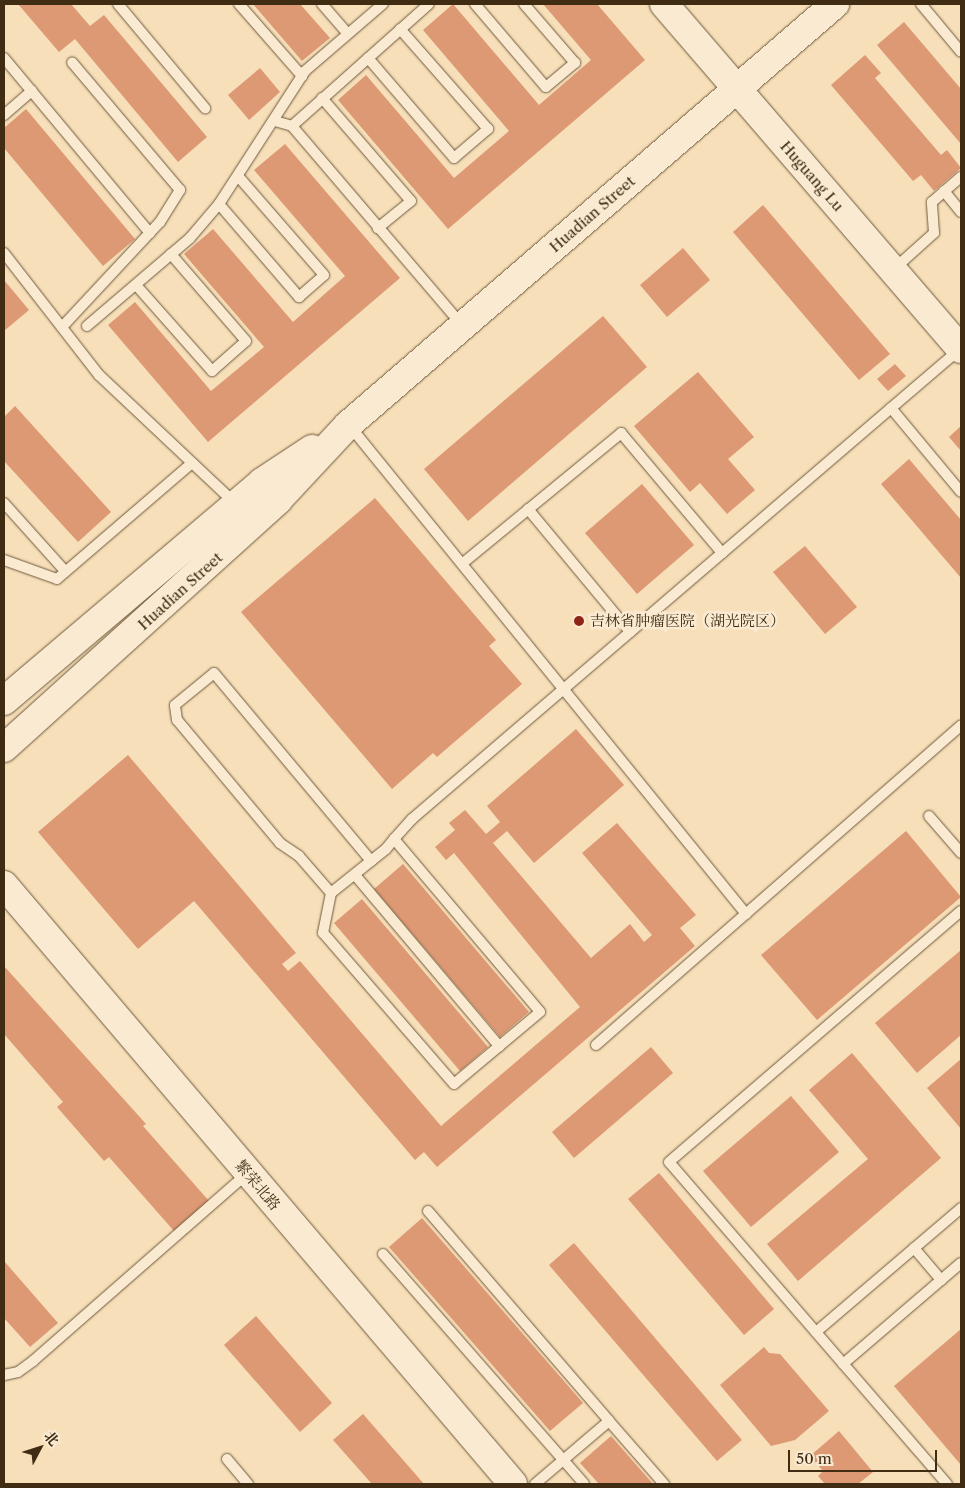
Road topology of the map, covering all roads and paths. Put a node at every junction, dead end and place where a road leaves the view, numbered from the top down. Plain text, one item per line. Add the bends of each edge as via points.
1 (118, 4) edge
2 (240, 4) edge
3 (322, 4) edge
4 (380, 4) edge
5 (430, 4) edge
6 (475, 4) edge
7 (524, 4) edge
8 (664, 4) edge
9 (835, 4) edge
10 (921, 4) edge
11 (400, 29) junction
12 (347, 33) junction
13 (961, 52) edge
14 (4, 58) edge
15 (368, 58) junction
16 (72, 62) dead end
17 (302, 76) junction
18 (737, 89) junction
19 (32, 91) junction
20 (322, 98) junction
21 (205, 108) dead end
22 (4, 115) edge
23 (276, 121) junction
24 (292, 126) junction
25 (238, 176) junction
26 (961, 177) edge
27 (944, 191) junction
28 (219, 204) junction
29 (961, 212) edge
30 (378, 228) junction
31 (150, 233) junction
32 (4, 253) edge
33 (171, 254) junction
34 (893, 270) junction
35 (136, 285) junction
36 (87, 326) dead end
37 (462, 326) junction
38 (62, 327) junction
39 (961, 349) edge
40 (891, 408) junction
41 (348, 425) junction
42 (192, 462) junction
43 (961, 492) edge
44 (4, 503) edge
45 (236, 504) junction
46 (528, 509) junction
47 (722, 553) junction
48 (4, 560) edge
49 (463, 563) junction
50 (65, 571) junction
51 (630, 632) junction
52 (564, 688) junction
53 (4, 701) edge
54 (961, 726) edge
55 (4, 748) edge
56 (929, 816) dead end
57 (394, 839) junction
58 (961, 853) edge
59 (371, 861) junction
60 (355, 874) junction
61 (4, 885) edge
62 (331, 893) junction
63 (961, 911) edge
64 (746, 914) junction
65 (596, 1045) dead end
66 (498, 1046) junction
67 (248, 1173) junction
68 (961, 1208) edge
69 (428, 1211) dead end
70 (914, 1248) junction
71 (383, 1254) dead end
72 (961, 1263) edge
73 (942, 1280) junction
74 (816, 1332) junction
75 (843, 1364) junction
76 (4, 1375) edge
77 (609, 1421) junction
78 (226, 1459) dead end
79 (563, 1460) junction
80 (248, 1484) edge
81 (512, 1484) edge
82 (535, 1484) edge
83 (584, 1484) edge
84 (664, 1484) edge
85 (947, 1484) edge

1 - 21 lane
2 - 17 lane
3 - 12 lane
4 - 12 lane
5 - 11 lane
6 - 7 lane via 546,87 575,63
8 - 18 street, Huguang Lu
9 - 18 street, Huadian Street
10 - 13 lane
11 - 15 lane
11 - 15 lane via 488,130 454,158
12 - 17 lane
14 - 19 lane
15 - 20 lane
16 - 31 lane via 180,190
17 - 23 lane
18 - 34 street, Huguang Lu
18 - 37 street, Huadian Street
19 - 22 lane
19 - 31 lane
20 - 24 lane
20 - 30 lane via 411,201
23 - 24 lane
23 - 25 lane
24 - 30 lane
25 - 28 lane
25 - 28 lane via 324,275 300,298
26 - 27 lane
27 - 29 lane
27 - 34 lane via 932,202 934,233
28 - 33 lane
30 - 37 lane
31 - 38 lane
32 - 38 lane
33 - 35 lane
33 - 35 lane via 246,342 212,371
34 - 39 street, Huguang Lu
35 - 36 lane
37 - 41 street, Huadian Street
38 - 42 lane via 99,375
39 - 40 lane
40 - 43 lane
40 - 47 lane
41 - 45 street, Huadian Street
41 - 49 lane
41 - 55 street, Huadian Street via 278,500
42 - 45 lane
42 - 50 lane
44 - 50 lane
45 - 53 street, Huadian Street
46 - 47 lane via 621,433
46 - 49 lane
46 - 51 lane
47 - 51 lane
48 - 50 lane via 57,579
49 - 52 lane
51 - 52 lane
52 - 57 lane via 412,819
52 - 64 lane
54 - 64 lane
56 - 58 lane
57 - 59 lane
57 - 66 lane via 540,1012
59 - 60 lane
59 - 62 lane via 214,673 175,705 177,720 280,843 299,856
60 - 62 lane
60 - 66 lane
61 - 67 street, 繁荣北路
62 - 66 lane via 323,932 454,1084
63 - 74 lane via 669,1162
64 - 65 lane
67 - 76 lane via 33,1361 18,1372
67 - 81 street, 繁荣北路
68 - 70 lane
69 - 77 lane
70 - 73 lane
70 - 74 lane
71 - 79 lane
72 - 73 lane
73 - 75 lane
74 - 75 lane
75 - 85 lane
77 - 79 lane
77 - 84 lane
78 - 80 lane
79 - 82 lane
79 - 83 lane

